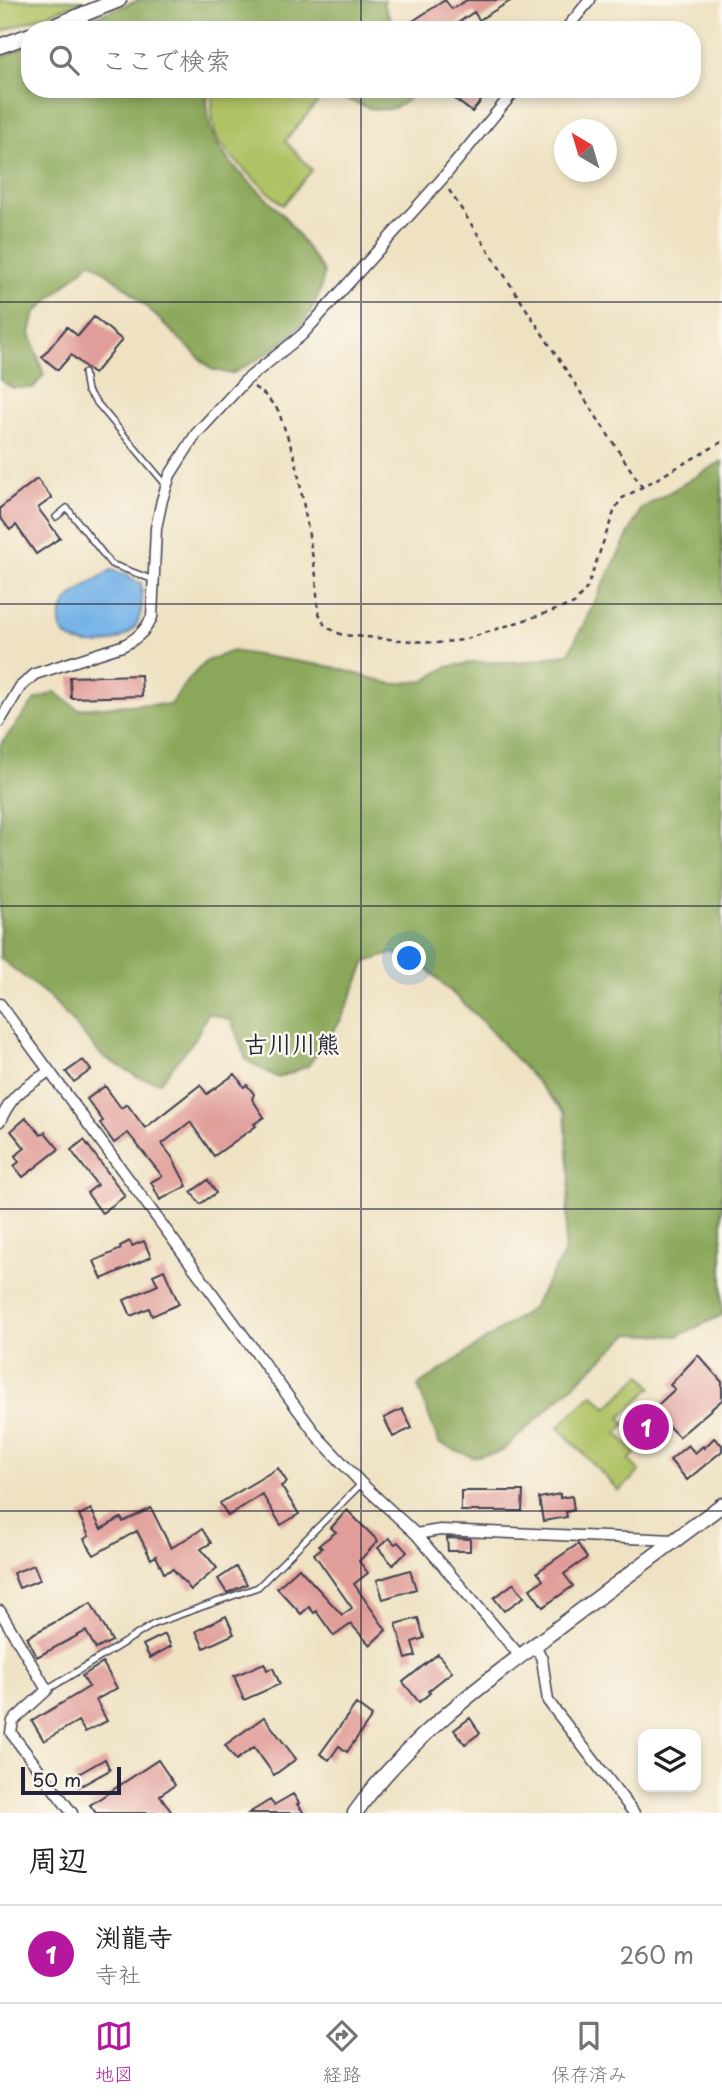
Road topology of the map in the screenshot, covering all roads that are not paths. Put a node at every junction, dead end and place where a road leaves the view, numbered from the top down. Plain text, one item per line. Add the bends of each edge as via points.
1 (119, 0) edge
2 (590, 0) edge
3 (66, 21) edge
4 (572, 21) edge
5 (21, 38) edge
6 (0, 46) edge
7 (509, 98) edge
8 (84, 373) dead end
9 (166, 485) junction
10 (56, 517) dead end
11 (154, 580) junction
12 (0, 721) edge
13 (0, 1004) edge
14 (48, 1072) junction
15 (0, 1121) edge
16 (361, 1483) junction
17 (722, 1505) edge
18 (416, 1534) junction
19 (675, 1540) junction
20 (0, 1611) edge
21 (535, 1645) junction
22 (520, 1656) junction
23 (47, 1690) junction
24 (72, 1813) edge
25 (355, 1813) edge
26 (634, 1813) edge

1 - 3 street
2 - 4 street
5 - 6 street
7 - 9 street via 302,335 245,381 196,434
8 - 9 lane via 87,391
9 - 11 street via 156,528
10 - 11 lane via 67,508 111,565
11 - 12 street via 152,617 146,629 135,639 35,674 20,687
13 - 14 street
14 - 15 street via 15,1095
14 - 16 street via 318,1437
16 - 18 street
16 - 23 lane via 258,1587 154,1624
17 - 19 street
18 - 19 street via 439,1530
18 - 22 street
19 - 21 street
20 - 23 street
21 - 22 street
21 - 26 street via 542,1659 548,1701
22 - 25 street via 412,1746
23 - 24 street via 13,1721 10,1733

